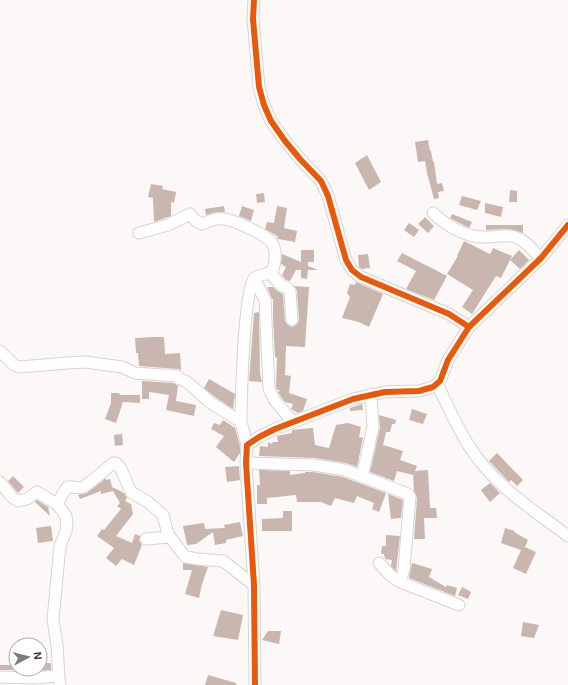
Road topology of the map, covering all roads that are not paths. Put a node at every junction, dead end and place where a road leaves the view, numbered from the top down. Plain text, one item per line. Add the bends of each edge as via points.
1 (254, 0) edge
2 (433, 213) dead end
3 (568, 225) edge
4 (139, 233) dead end
5 (541, 258) junction
6 (270, 273) junction
7 (254, 278) junction
8 (292, 320) dead end
9 (469, 328) junction
10 (0, 350) edge
11 (437, 384) junction
12 (371, 394) junction
13 (241, 422) junction
14 (292, 422) junction
15 (247, 445) junction
16 (246, 463) junction
17 (362, 476) junction
18 (0, 482) edge
19 (57, 504) junction
20 (568, 536) edge
21 (170, 537) junction
22 (146, 539) dead end
23 (378, 563) dead end
24 (400, 582) junction
25 (254, 585) junction
26 (459, 605) dead end
27 (0, 677) edge
28 (59, 680) edge
29 (255, 685) edge

1 - 9 street via 253,27 259,87 264,105 271,121 285,141 326,191 349,266 361,277 449,314
2 - 5 street via 449,226 470,234 485,237 515,236
3 - 5 street
4 - 6 street via 168,225 189,214 201,223 214,219 230,220 272,242 274,264
5 - 9 street
6 - 7 street
6 - 8 street via 290,291
7 - 13 street via 249,290 246,323
7 - 14 street via 265,300 270,392
9 - 11 street
10 - 13 street via 20,368 85,362 122,367 135,372 177,376 211,403
11 - 12 street via 419,391
11 - 20 street via 470,448 486,470 506,490
12 - 14 street
12 - 17 street via 373,427
13 - 15 street
14 - 15 street via 260,436
15 - 16 street
16 - 17 street via 314,465 345,470
16 - 25 street
17 - 24 street via 409,495 404,569
18 - 19 street via 18,501 37,492
19 - 21 street via 67,487 82,487 116,463 130,491 163,515
19 - 28 street via 64,513 67,523 60,546 53,619
21 - 22 street
21 - 25 street via 186,557 223,561
23 - 24 street
24 - 26 street
25 - 29 street
27 - 28 street

